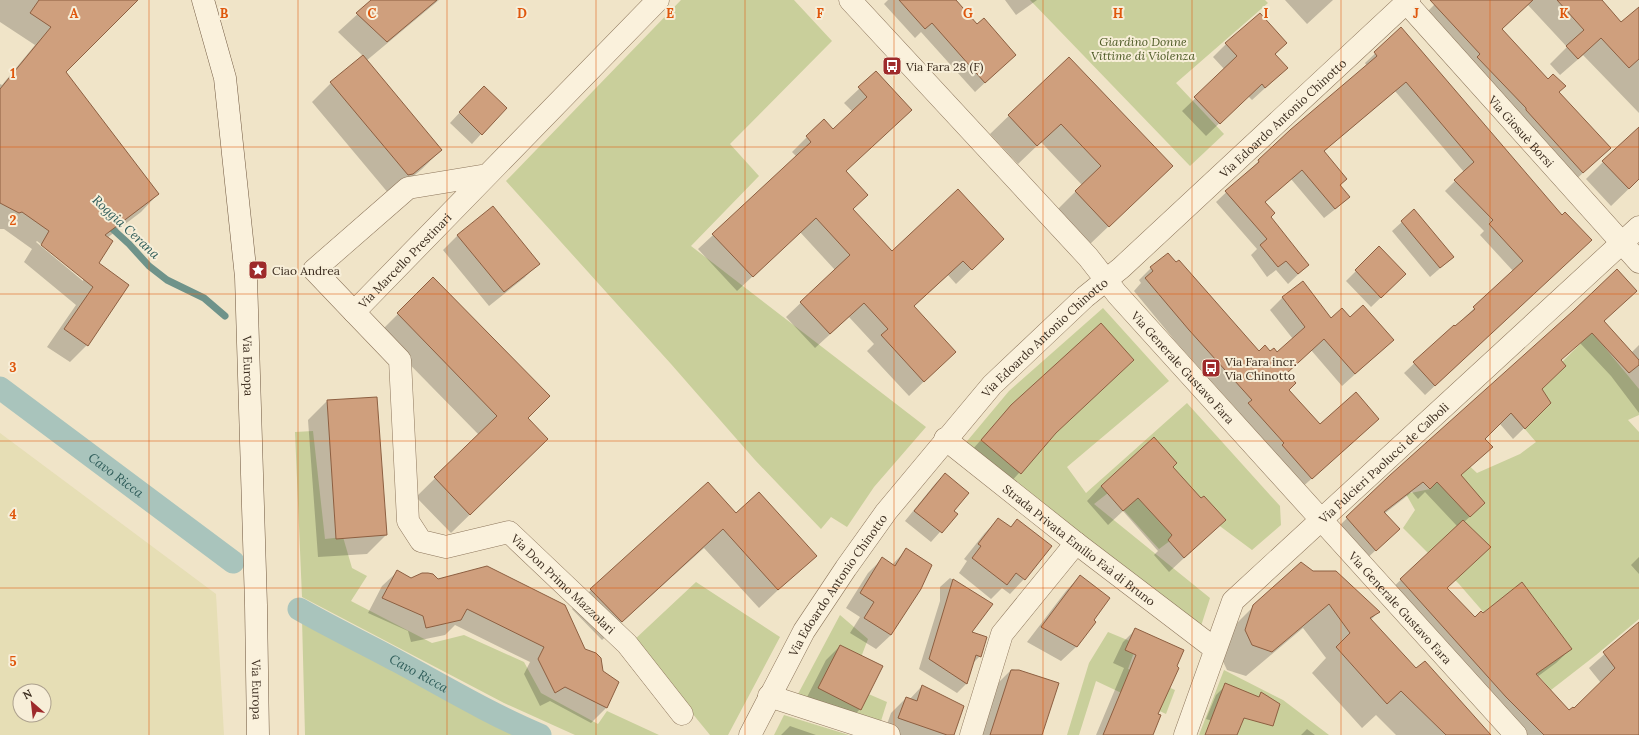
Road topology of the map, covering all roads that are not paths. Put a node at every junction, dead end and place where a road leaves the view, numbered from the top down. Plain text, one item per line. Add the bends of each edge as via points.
1 (203, 0) edge
2 (658, 0) edge
3 (850, 0) edge
4 (1406, 1) edge
5 (487, 175) junction
6 (1639, 227) edge
7 (1621, 243) junction
8 (1639, 262) edge
9 (1106, 280) junction
10 (354, 312) junction
11 (945, 439) junction
12 (1321, 521) junction
13 (1076, 543) junction
14 (1215, 649) junction
15 (769, 696) junction
16 (682, 714) dead end
17 (258, 735) edge
18 (750, 735) edge
19 (889, 735) edge
20 (970, 735) edge
21 (1185, 735) edge
22 (1516, 735) edge

1 - 17 street, Via Europa via 225,78 246,277
2 - 5 street, Via Marcello Prestinari
3 - 9 street, Via Generale Gustavo Fara via 1088,257
4 - 7 street, Via Giosuè Borsi
4 - 9 street, Via Edoardo Antonio Chinotto
5 - 10 street, Via Marcello Prestinari
5 - 10 street, Via Marcello Prestinari via 408,188 314,270
6 - 7 street, Via Fulcieri Paolucci de Calboli
7 - 8 street, Via Giosuè Borsi
7 - 12 street, Via Fulcieri Paolucci de Calboli
9 - 11 street, Via Edoardo Antonio Chinotto via 992,385
9 - 12 street, Via Generale Gustavo Fara
10 - 16 street, Via Don Primo Mazzolari via 400,360 408,521 421,541 446,547 509,532 626,644
11 - 13 street, Strada Privata Emilio Faà di Bruno
11 - 15 street, Via Edoardo Antonio Chinotto via 886,512 846,568 804,631
12 - 14 street, Via Fulcieri Paolucci de Calboli via 1234,601
12 - 22 street, Via Generale Gustavo Fara
13 - 14 street, Strada Privata Emilio Faà di Bruno
13 - 20 street via 1002,634
14 - 21 street, Via Fulcieri Paolucci de Calboli
15 - 18 street, Via Edoardo Antonio Chinotto
15 - 19 street

